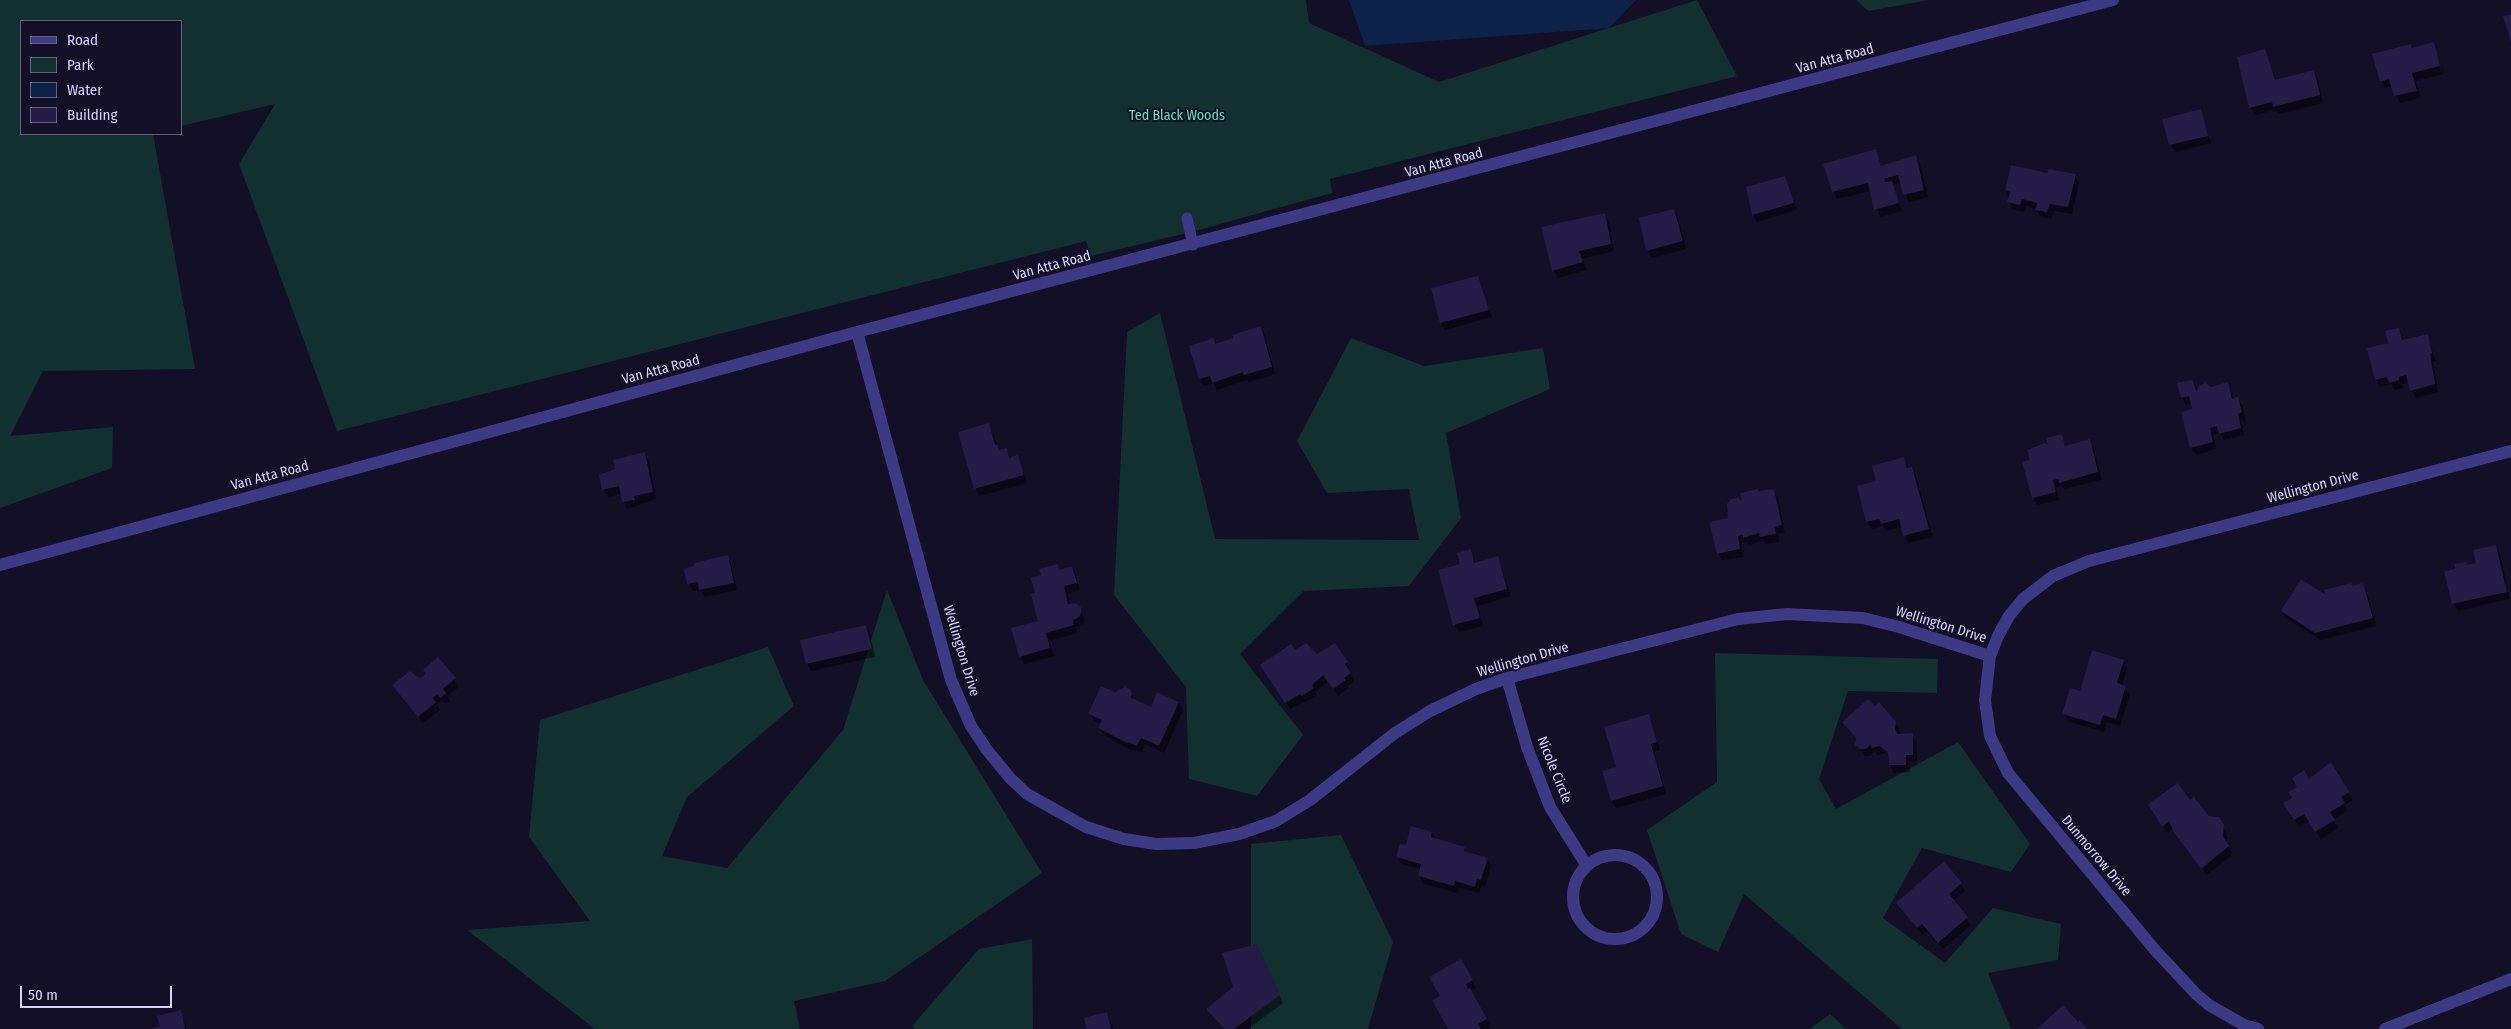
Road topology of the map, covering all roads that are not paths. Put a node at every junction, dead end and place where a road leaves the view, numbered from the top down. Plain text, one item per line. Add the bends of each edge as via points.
1 (2113, 0) edge
2 (1187, 218) dead end
3 (1193, 245) junction
4 (857, 332) junction
5 (2511, 451) edge
6 (0, 564) edge
7 (1990, 656) junction
8 (1507, 678) junction
9 (1587, 866) junction
10 (2511, 980) edge
11 (2258, 1029) edge
12 (2385, 1029) edge

1 - 3 street, Van Atta Road
2 - 3 lane
3 - 4 street, Van Atta Road
4 - 6 street, Van Atta Road
4 - 8 street, Wellington Drive via 951,680 960,703 987,750 1010,778 1027,794 1086,828 1156,844 1194,843 1238,834 1276,821 1430,711
5 - 7 street, Wellington Drive via 2089,561 2053,576 2023,599 1998,636
7 - 8 street, Wellington Drive via 1863,618 1787,614 1710,625
7 - 11 street, Dunmorrow Drive via 1986,678 1986,718 1995,749 2008,773 2155,950 2196,994 2244,1025
8 - 9 street, Nicole Circle via 1527,747 1550,807
9 - 9 street via 1577,878 1573,899 1575,910 1587,928 1596,934 1617,938 1628,936 1646,925 1652,916 1656,894 1655,884 1643,866 1624,856 1612,855
10 - 12 street

